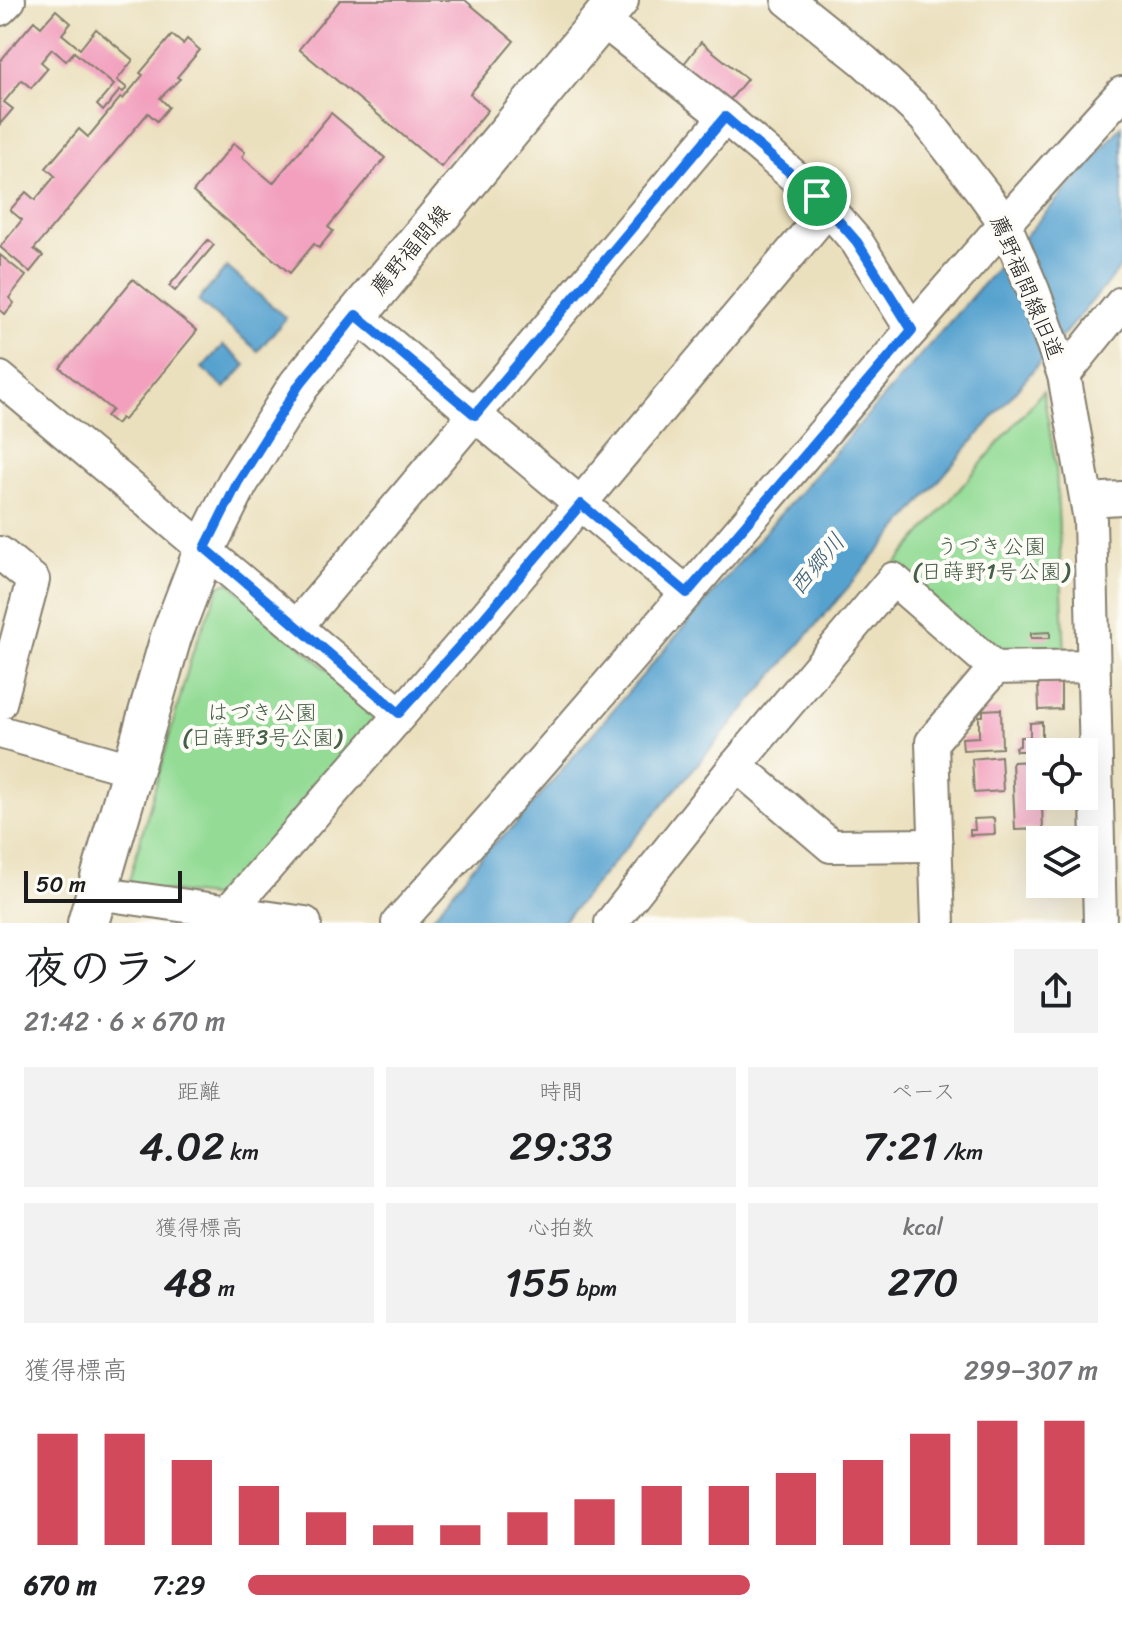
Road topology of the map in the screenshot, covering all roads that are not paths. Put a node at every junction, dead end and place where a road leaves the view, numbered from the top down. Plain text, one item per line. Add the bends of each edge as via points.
1 (9, 0) edge
2 (788, 0) edge
3 (0, 9) edge
4 (610, 10) edge
5 (1122, 93) edge
6 (725, 117) junction
7 (828, 209) junction
8 (1007, 229) junction
9 (1122, 303) edge
10 (356, 315) junction
11 (912, 330) junction
12 (1060, 364) junction
13 (2, 385) edge
14 (475, 415) junction
15 (1122, 498) edge
16 (581, 504) junction
17 (1088, 510) junction
18 (1122, 518) edge
19 (205, 548) junction
20 (0, 553) edge
21 (687, 593) junction
22 (297, 626) junction
23 (1092, 666) junction
24 (995, 668) junction
25 (0, 703) edge
26 (399, 713) junction
27 (0, 732) edge
28 (736, 765) junction
29 (131, 769) junction
30 (936, 845) junction
31 (92, 908) edge
32 (229, 911) junction
33 (305, 923) edge
34 (398, 923) edge
35 (611, 923) edge
36 (938, 923) edge
37 (1100, 923) edge

1 - 3 street
2 - 8 street, 薦野福間線旧道 via 924,117
4 - 6 street
4 - 10 main road, 薦野福間線
5 - 8 street
6 - 7 street
6 - 14 street
7 - 11 street via 857,242
7 - 16 street
8 - 11 street
8 - 12 street, 薦野福間線旧道
9 - 12 street, 薦野福間線旧道
10 - 14 street
10 - 19 main road, 薦野福間線 via 299,385 238,482
11 - 21 street
12 - 17 street
13 - 19 street
14 - 16 street
14 - 22 street
15 - 17 street
16 - 21 street
16 - 26 street
17 - 18 street
17 - 23 street
19 - 22 street
19 - 29 main road, 薦野福間線
20 - 25 street via 33,580
21 - 34 street
22 - 26 street
23 - 24 street
23 - 37 street
24 - 28 street via 893,579
24 - 30 street via 932,742
26 - 32 street
27 - 29 street
28 - 30 street via 831,846
28 - 35 street
29 - 31 main road, 薦野福間線
30 - 36 street
31 - 32 street
32 - 33 street

